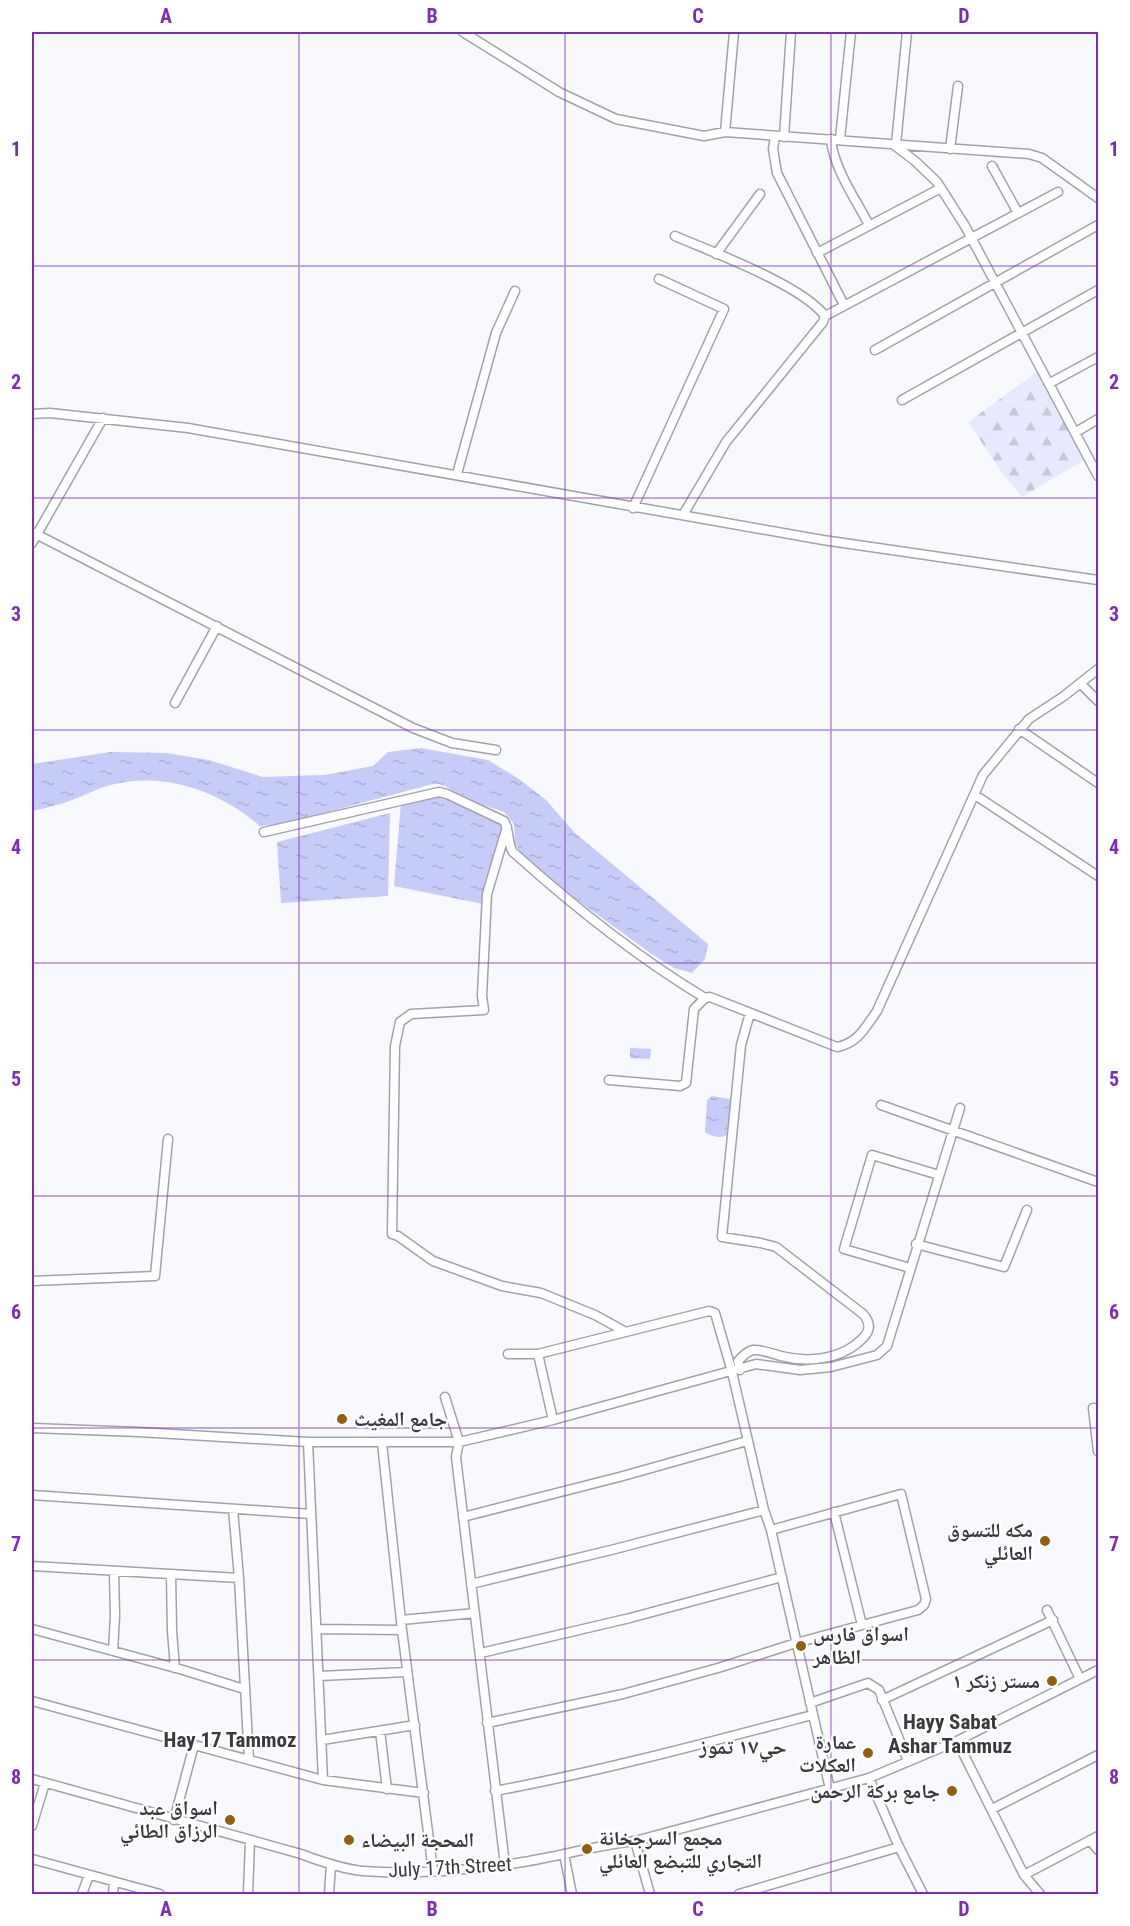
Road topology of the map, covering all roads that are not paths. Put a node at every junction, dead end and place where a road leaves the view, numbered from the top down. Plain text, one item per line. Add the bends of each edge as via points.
1 (463, 32) edge
2 (734, 32) edge
3 (791, 32) edge
4 (851, 32) edge
5 (908, 32) edge
6 (958, 86) dead end
7 (725, 132) junction
8 (780, 137) junction
9 (836, 139) junction
10 (895, 144) junction
11 (950, 149) junction
12 (992, 166) dead end
13 (941, 188) junction
14 (1058, 192) dead end
15 (760, 194) dead end
16 (1098, 198) edge
17 (1018, 213) junction
18 (869, 225) junction
19 (1098, 225) edge
20 (675, 236) dead end
21 (972, 238) junction
22 (817, 253) junction
23 (716, 254) junction
24 (659, 279) dead end
25 (996, 282) junction
26 (1098, 290) edge
27 (515, 291) dead end
28 (844, 305) junction
29 (825, 316) junction
30 (1023, 332) junction
31 (875, 350) dead end
32 (1098, 357) edge
33 (1050, 383) junction
34 (902, 400) dead end
35 (32, 414) edge
36 (103, 418) junction
37 (1098, 419) edge
38 (1076, 432) junction
39 (457, 474) junction
40 (1098, 476) edge
41 (633, 508) junction
42 (683, 515) junction
43 (34, 533) edge
44 (32, 543) edge
45 (1098, 580) edge
46 (217, 626) junction
47 (1098, 669) edge
48 (1080, 683) junction
49 (1098, 701) edge
50 (175, 703) dead end
51 (1019, 729) junction
52 (496, 750) dead end
53 (1098, 783) edge
54 (975, 795) junction
55 (507, 827) junction
56 (264, 832) dead end
57 (1098, 876) edge
58 (705, 998) junction
59 (750, 1013) junction
60 (609, 1080) dead end
61 (881, 1105) dead end
62 (960, 1108) dead end
63 (953, 1130) junction
64 (168, 1139) dead end
65 (939, 1174) junction
66 (1098, 1182) edge
67 (1027, 1210) dead end
68 (916, 1244) junction
69 (910, 1268) junction
70 (32, 1281) edge
71 (624, 1331) junction
72 (508, 1354) dead end
73 (537, 1354) junction
74 (736, 1371) junction
75 (445, 1397) dead end
76 (1098, 1408) edge
77 (553, 1420) junction
78 (32, 1428) edge
79 (747, 1441) junction
80 (459, 1442) junction
81 (308, 1443) junction
82 (381, 1443) junction
83 (1098, 1451) edge
84 (32, 1495) edge
85 (233, 1509) junction
86 (764, 1510) junction
87 (834, 1512) junction
88 (311, 1514) junction
89 (463, 1517) junction
90 (771, 1530) junction
91 (32, 1566) edge
92 (114, 1571) junction
93 (171, 1574) junction
94 (782, 1577) junction
95 (239, 1578) junction
96 (471, 1584) junction
97 (1047, 1610) dead end
98 (475, 1613) junction
99 (1053, 1620) junction
100 (401, 1625) junction
101 (862, 1625) junction
102 (32, 1629) edge
103 (317, 1629) junction
104 (796, 1643) junction
105 (113, 1651) junction
106 (481, 1653) junction
107 (175, 1668) junction
108 (1098, 1670) edge
109 (407, 1672) junction
110 (319, 1676) junction
111 (1080, 1679) junction
112 (244, 1689) junction
113 (882, 1700) junction
114 (32, 1701) edge
115 (810, 1703) junction
116 (812, 1715) junction
117 (487, 1723) junction
118 (415, 1725) junction
119 (380, 1731) junction
120 (322, 1740) junction
121 (957, 1741) junction
122 (194, 1745) junction
123 (1098, 1755) edge
124 (249, 1760) junction
125 (908, 1761) junction
126 (868, 1778) junction
127 (32, 1779) edge
128 (323, 1780) junction
129 (45, 1783) junction
130 (387, 1788) junction
131 (830, 1789) junction
132 (495, 1791) junction
133 (424, 1793) junction
134 (992, 1809) junction
135 (174, 1820) junction
136 (32, 1826) edge
137 (1094, 1838) edge
138 (250, 1841) junction
139 (635, 1841) junction
140 (898, 1848) junction
141 (1098, 1850) edge
142 (564, 1854) junction
143 (32, 1859) edge
144 (331, 1865) junction
145 (505, 1865) junction
146 (433, 1871) junction
147 (89, 1875) junction
148 (1024, 1875) junction
149 (114, 1882) junction
150 (82, 1894) edge
151 (113, 1894) edge
152 (160, 1894) edge
153 (248, 1894) edge
154 (329, 1894) edge
155 (572, 1894) edge
156 (650, 1894) edge
157 (739, 1894) edge
158 (922, 1894) edge
159 (1040, 1894) edge

1 - 7 street via 558,92 616,119 704,136
2 - 7 street
3 - 8 street
4 - 9 street
5 - 10 street
6 - 11 street
7 - 8 street
8 - 9 street
8 - 22 street via 773,149 777,173
9 - 10 street
9 - 18 street via 832,148 837,162
10 - 11 street
10 - 13 street
11 - 16 street via 1042,158
12 - 17 street
13 - 18 street
13 - 21 street
14 - 17 street
15 - 23 street
17 - 21 street
18 - 22 street
19 - 25 street
20 - 23 street
21 - 25 street
21 - 28 street
22 - 28 street
23 - 29 street via 786,285
24 - 41 street via 724,309
25 - 30 street
25 - 31 street
26 - 30 street
27 - 39 street via 496,333
28 - 29 street
29 - 42 street via 726,442
30 - 33 street
30 - 34 street
32 - 33 street
33 - 38 street
35 - 36 street
36 - 39 street via 188,428
36 - 43 street
37 - 38 street
38 - 40 street
39 - 41 street
41 - 42 street
42 - 45 street via 834,542
43 - 44 street
43 - 46 street
46 - 50 street
46 - 52 street via 413,728 452,743
47 - 48 street
48 - 49 street
48 - 51 street
51 - 53 street
51 - 54 street via 983,775
54 - 57 street
54 - 59 street via 876,1011 860,1037 837,1047
55 - 56 street via 504,821 439,792
55 - 58 street via 513,852 582,912 662,972
55 - 71 street via 487,894 484,1010 411,1014 400,1022 395,1046 392,1234 433,1261 502,1286 541,1293
58 - 59 street
58 - 60 street via 694,1010 686,1083 680,1086
59 - 74 street via 740,1055 722,1237 776,1247 863,1314 869,1328 855,1346 836,1356 794,1360 755,1350 738,1361
61 - 63 street
62 - 63 street
63 - 65 street
63 - 66 street
64 - 70 street via 155,1276
65 - 68 street
65 - 69 street via 872,1155 844,1249
67 - 68 street via 1004,1267
68 - 69 street
69 - 74 street via 887,1346 877,1355 820,1368 800,1370 756,1364
71 - 73 street
71 - 74 street via 715,1312
72 - 73 street
73 - 77 street
74 - 77 street
74 - 79 street
75 - 80 street
76 - 83 street via 1093,1408
77 - 80 street
78 - 81 street
79 - 86 street
79 - 89 street
80 - 82 street
80 - 89 street via 456,1457
81 - 82 street
81 - 88 street
82 - 100 street
84 - 85 street
85 - 88 street
85 - 95 street
86 - 90 street
86 - 96 street
87 - 90 street
87 - 101 street
87 - 101 street via 899,1493 903,1496 926,1599 918,1610
88 - 103 street
89 - 96 street
90 - 94 street
91 - 92 street
92 - 93 street
92 - 105 street
93 - 95 street
93 - 107 street
94 - 104 street
94 - 106 street
95 - 112 street
96 - 98 street
97 - 99 street
98 - 100 street
98 - 106 street
99 - 111 street
99 - 113 street
100 - 103 street
100 - 109 street
101 - 104 street
102 - 105 street
103 - 110 street
104 - 115 street
104 - 117 street via 623,1694
105 - 107 street
106 - 117 street
107 - 112 street
108 - 111 street, July 17th Street
109 - 110 street
109 - 118 street
110 - 120 street
111 - 121 street, July 17th Street
112 - 124 street
113 - 115 street via 879,1690 868,1683
113 - 125 street
114 - 122 street
115 - 116 street
116 - 131 street
116 - 132 street via 642,1761
117 - 132 street
118 - 119 street
118 - 133 street
119 - 120 street
119 - 130 street
120 - 128 street
121 - 125 street, July 17th Street
121 - 134 street
122 - 124 street
122 - 135 street
123 - 134 street
124 - 128 street
125 - 126 street, July 17th Street
126 - 131 street, July 17th Street
126 - 140 street
127 - 129 street, July 17th Street
128 - 130 street
129 - 135 street, July 17th Street
129 - 136 street
130 - 133 street
131 - 139 street, July 17th Street
132 - 145 street
133 - 146 street
134 - 148 street
135 - 138 street, July 17th Street
137 - 141 street
137 - 148 street
138 - 144 street, July 17th Street
138 - 153 street
139 - 142 street, July 17th Street
139 - 156 street
140 - 157 street
140 - 158 street
142 - 145 street, July 17th Street
142 - 155 street
143 - 147 street
144 - 146 street, July 17th Street via 363,1871
144 - 154 street
145 - 146 street, July 17th Street
147 - 149 street
147 - 150 street
148 - 159 street
149 - 151 street
149 - 152 street

